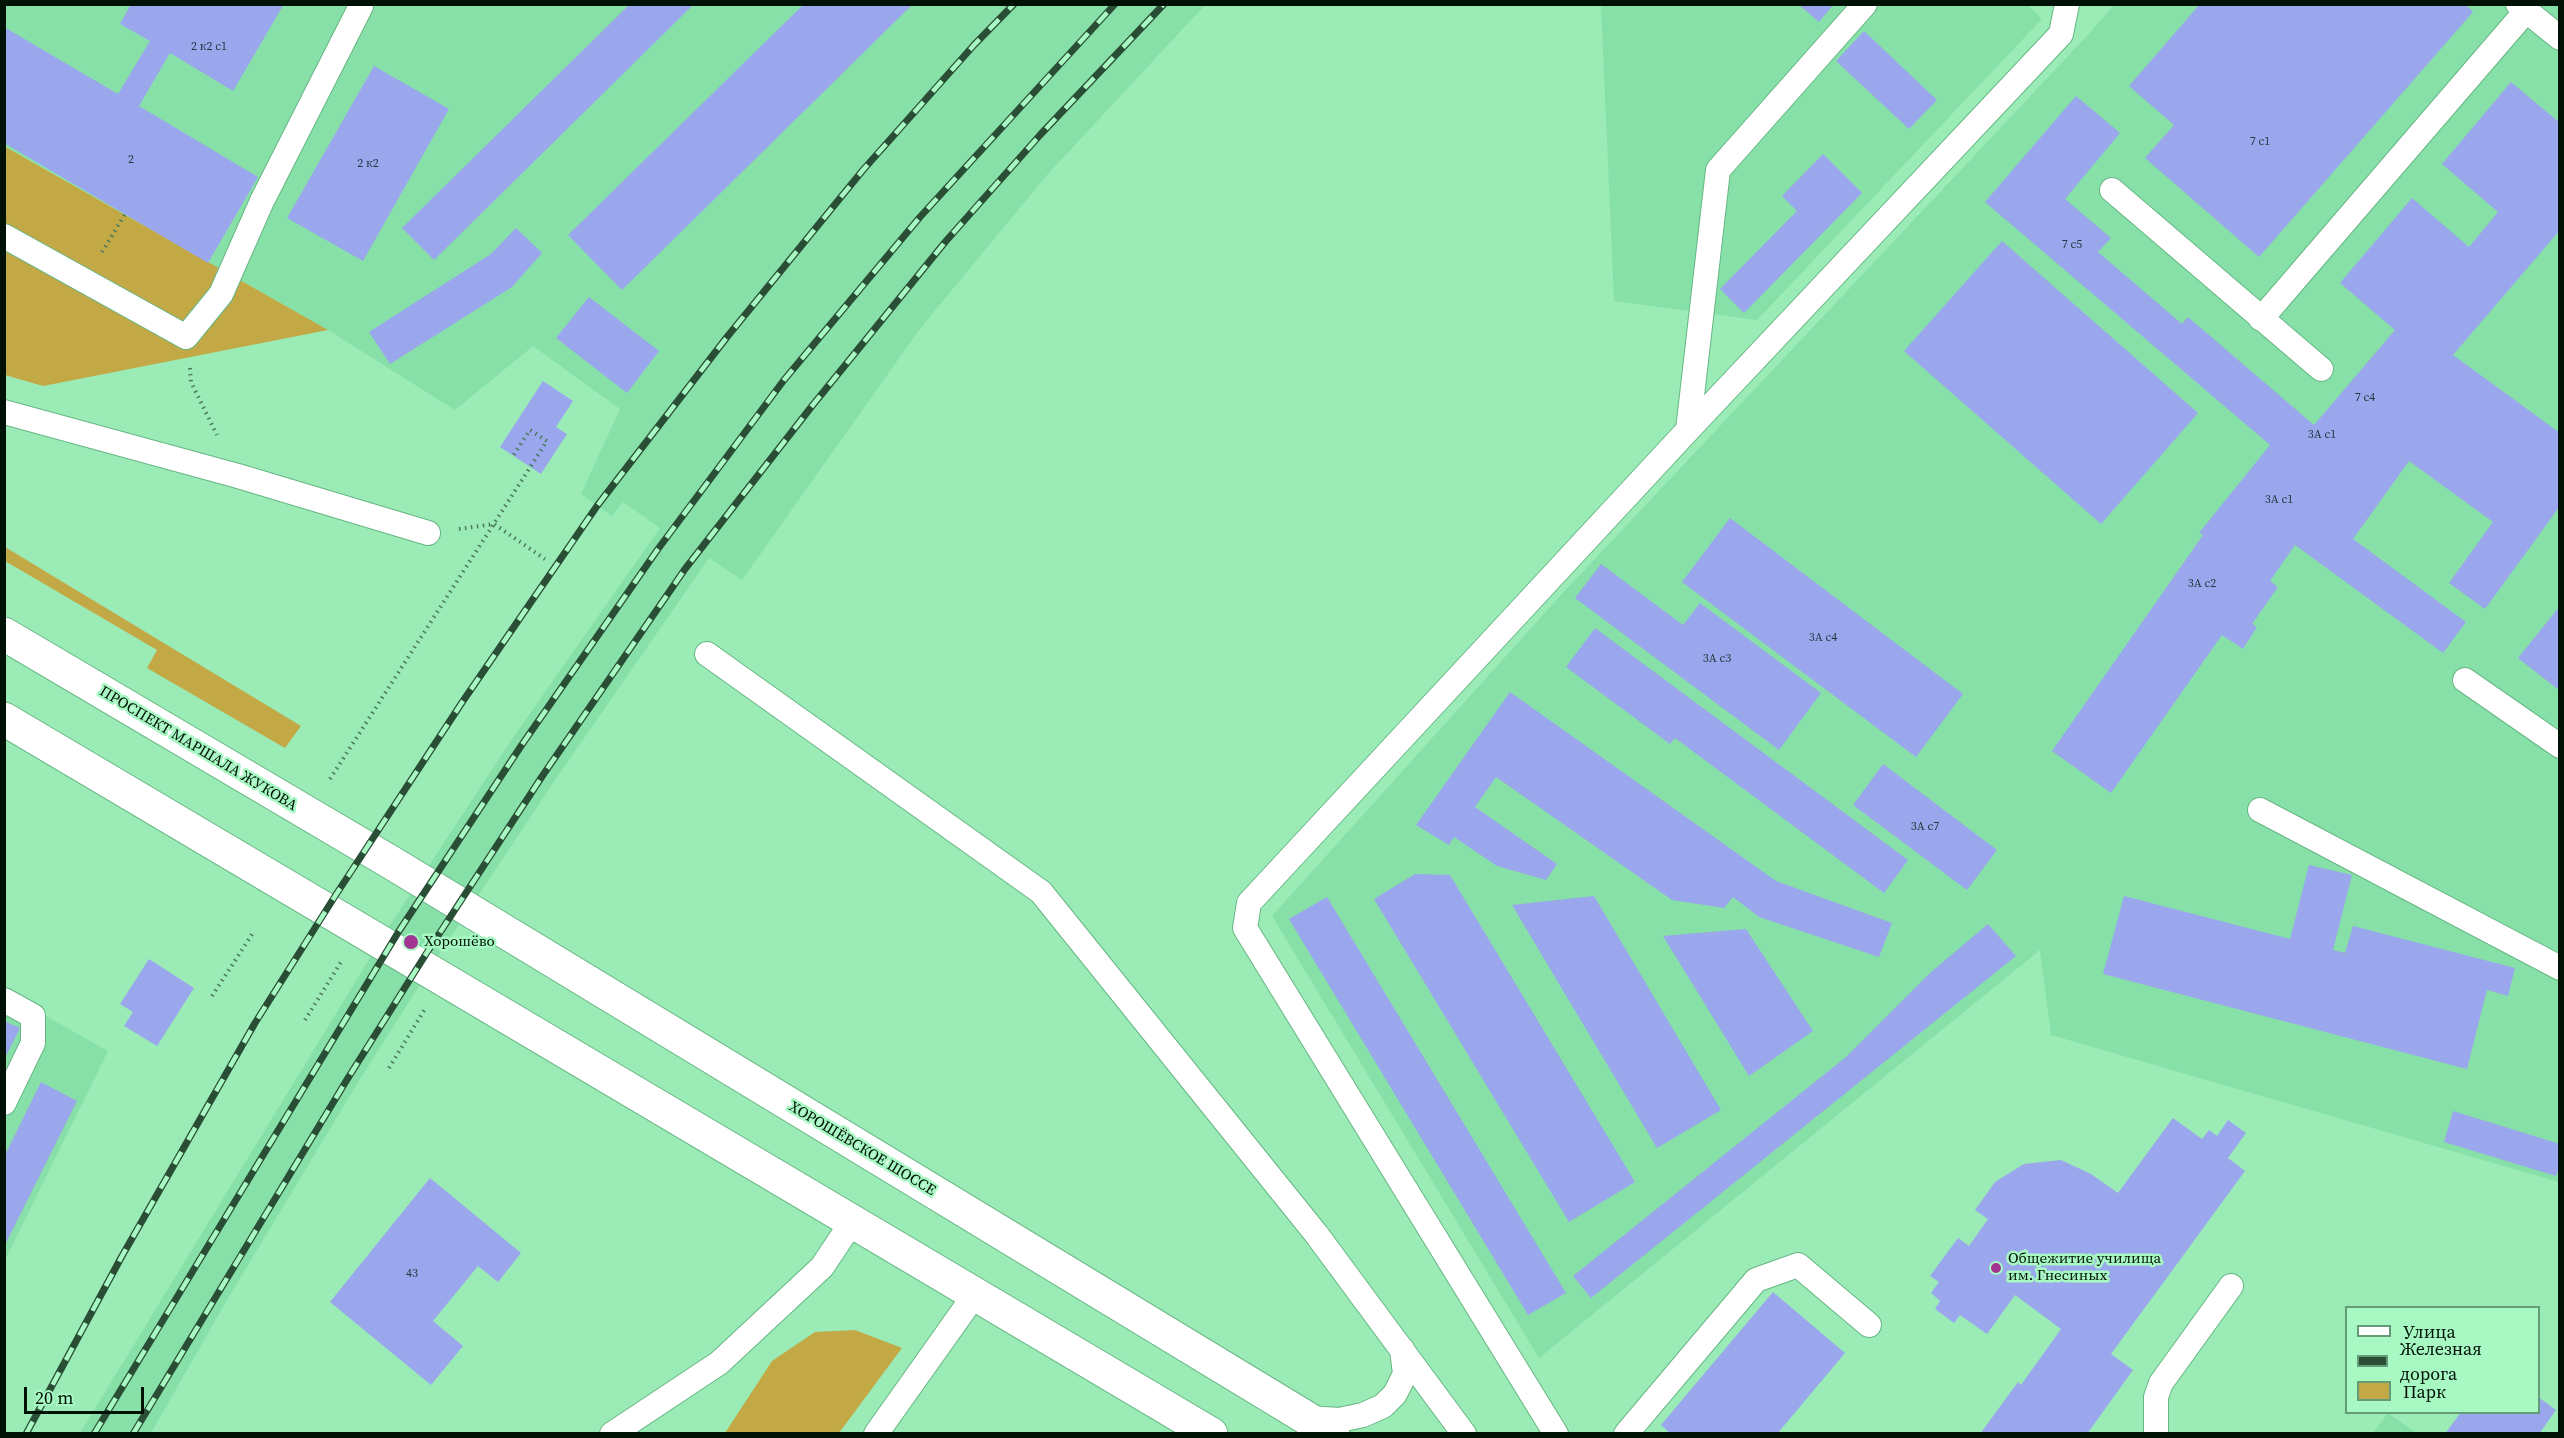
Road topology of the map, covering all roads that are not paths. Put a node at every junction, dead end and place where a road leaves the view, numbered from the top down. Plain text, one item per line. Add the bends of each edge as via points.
1 (1865, 4) edge
2 (2067, 4) edge
3 (361, 6) edge
4 (2522, 8) edge
5 (2559, 38) edge
6 (2112, 190) dead end
7 (4, 236) edge
8 (2261, 319) junction
9 (2321, 369) dead end
10 (4, 412) edge
11 (1688, 430) junction
12 (428, 533) road end
13 (4, 634) edge
14 (707, 654) dead end
15 (2465, 680) dead end
16 (4, 719) edge
17 (2559, 747) edge
18 (2260, 810) dead end
19 (392, 864) joint
20 (2559, 968) edge
21 (4, 1000) edge
22 (4, 1102) edge
23 (852, 1222) junction
24 (2231, 1286) dead end
25 (976, 1293) junction
26 (1869, 1325) dead end
27 (1402, 1350) junction
28 (1320, 1426) edge
29 (612, 1434) edge
30 (876, 1434) edge
31 (1211, 1434) edge
32 (1464, 1434) edge
33 (1556, 1434) edge
34 (1626, 1434) edge
35 (2156, 1434) edge

1 - 11 lane via 1718,170
2 - 11 lane via 2061,34
3 - 7 lane via 262,201 221,294 186,337
4 - 5 lane
4 - 8 lane
6 - 8 lane
8 - 9 lane
10 - 12 lane
11 - 33 lane via 1249,903 1245,928
13 - 19 main road, ПРОСПЕКТ МАРШАЛА ЖУКОВА
14 - 27 lane via 1041,892 1317,1235
15 - 17 lane
16 - 23 main road via 349,939
18 - 20 lane
19 - 28 main road, ХОРОШЁВСКОЕ ШОССЕ
21 - 22 lane via 33,1016 33,1043
23 - 25 main road
23 - 29 lane via 822,1267 719,1363
24 - 35 lane via 2161,1383 2156,1397
25 - 30 lane
25 - 31 main road
26 - 34 lane via 1798,1265 1756,1280
27 - 28 lane via 1405,1374 1395,1394 1383,1406
27 - 32 lane

